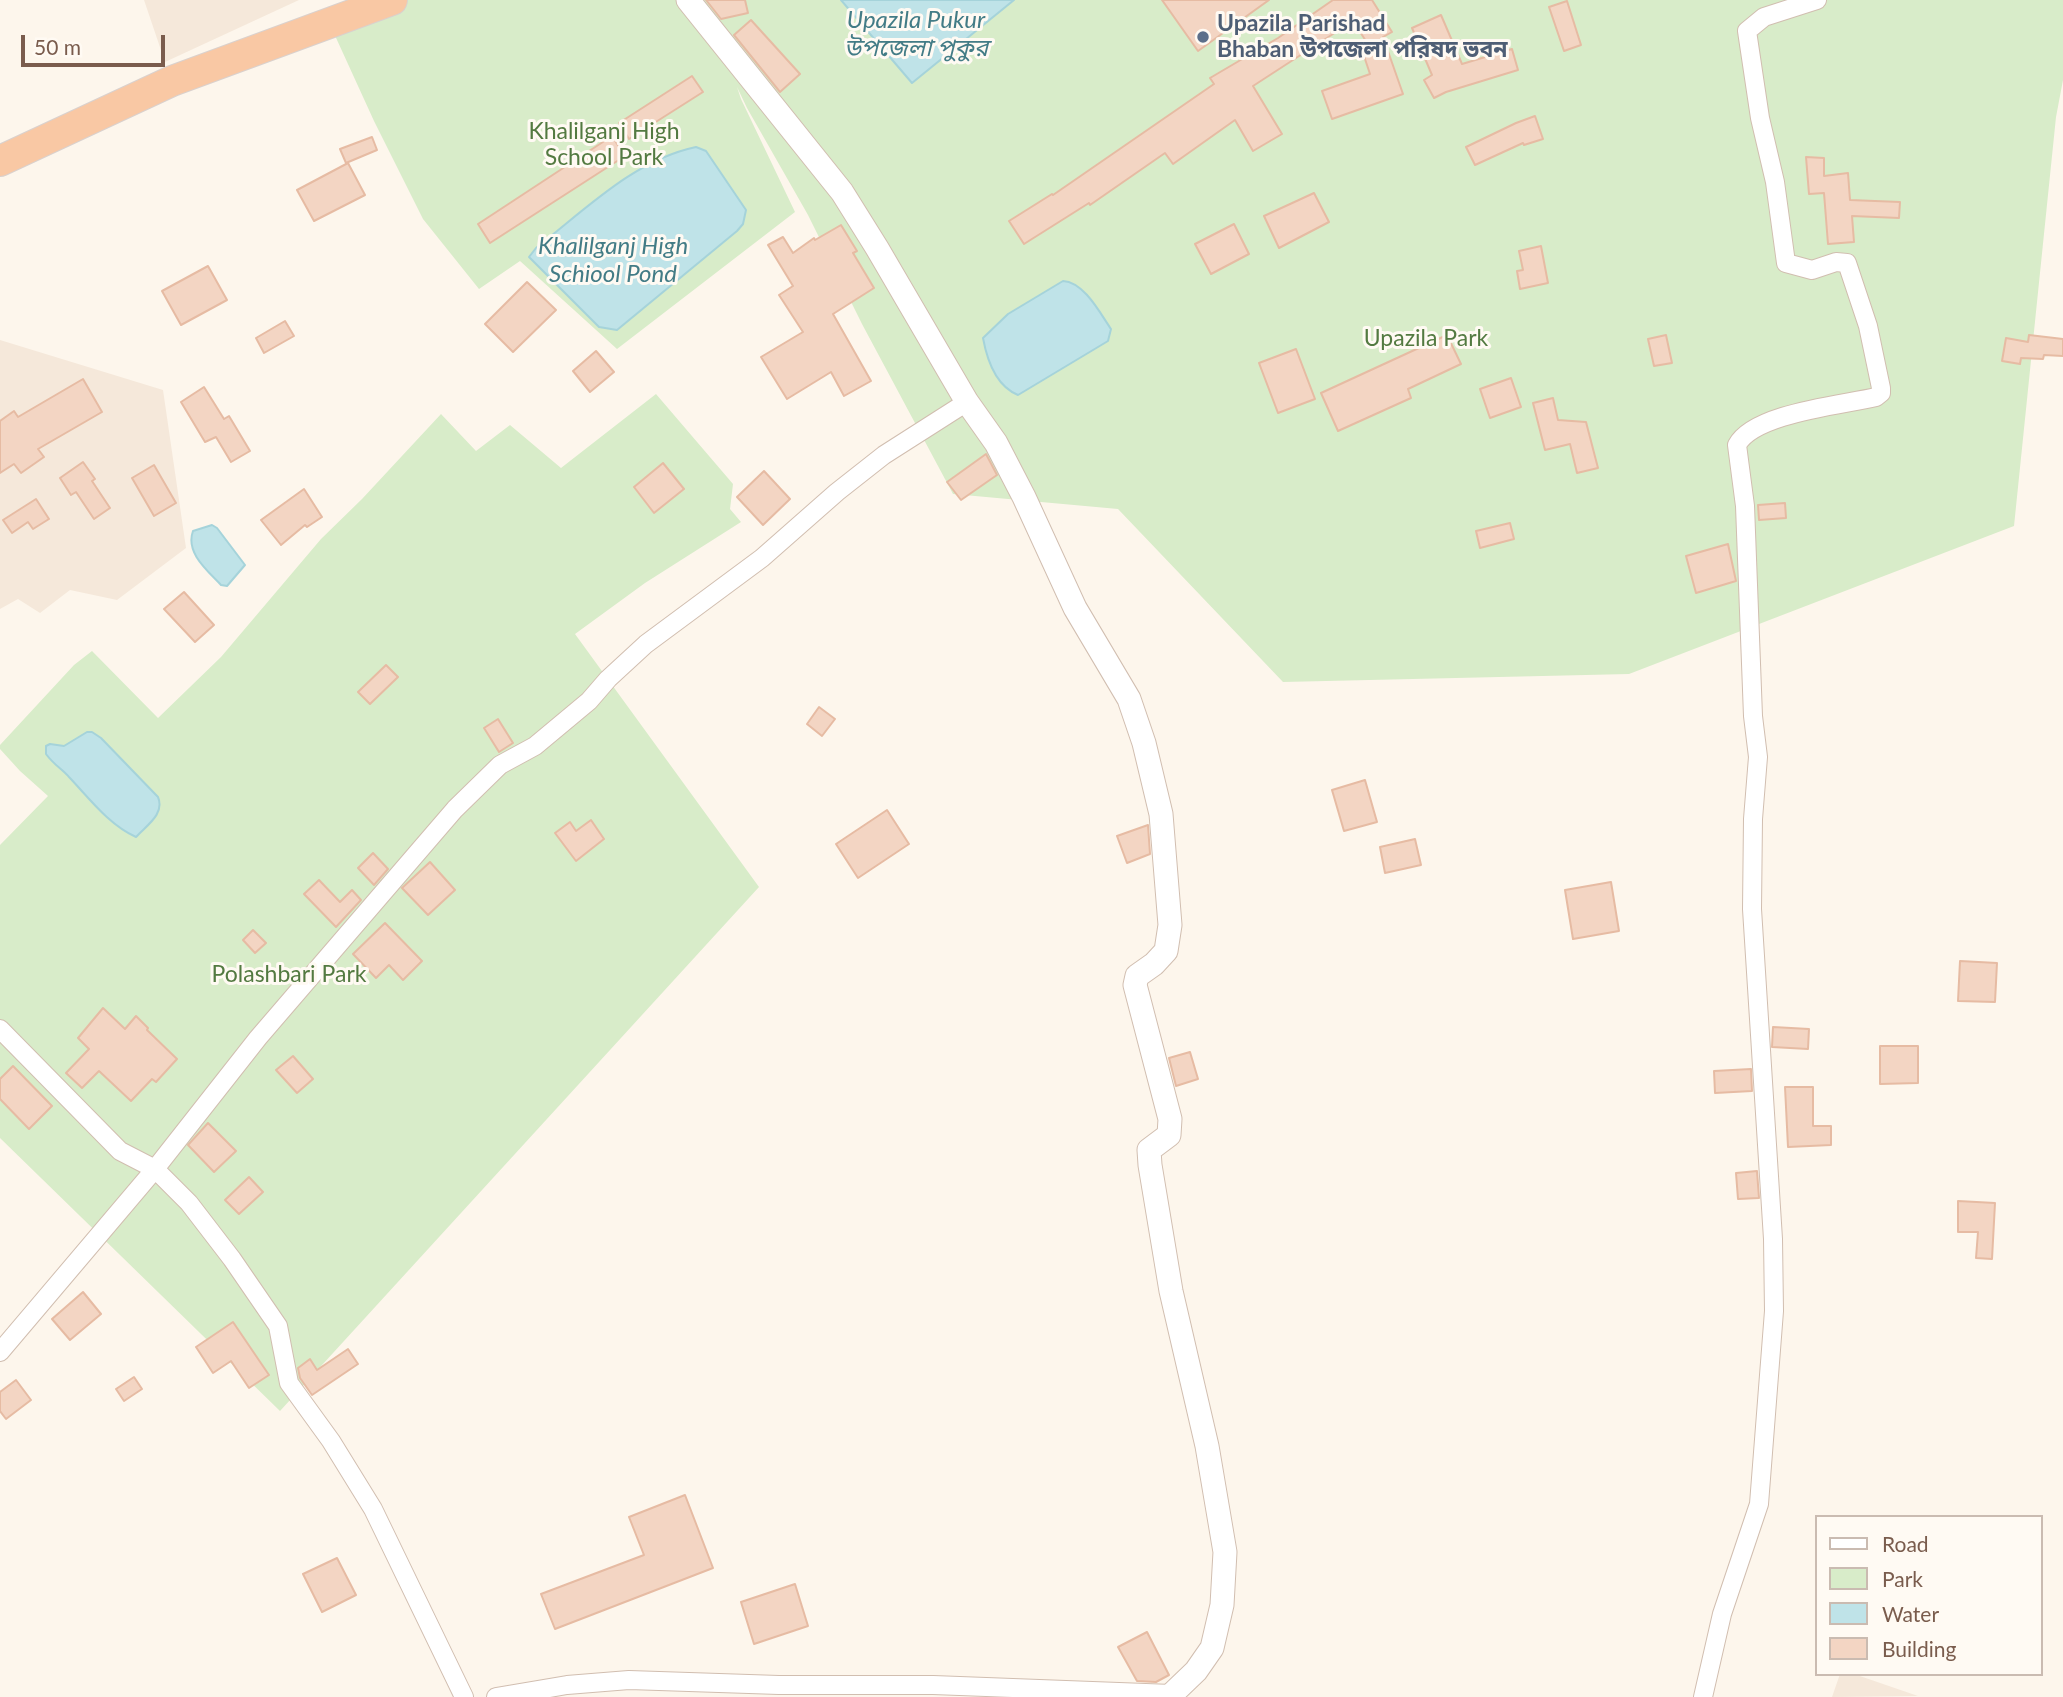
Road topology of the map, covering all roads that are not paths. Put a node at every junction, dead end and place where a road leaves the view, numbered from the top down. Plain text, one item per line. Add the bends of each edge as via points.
1 (392, 0) edge
2 (688, 0) edge
3 (1817, 0) edge
4 (0, 161) edge
5 (967, 402) junction
6 (0, 1029) edge
7 (155, 1169) junction
8 (0, 1352) edge
9 (1173, 1696) edge
10 (464, 1697) edge
11 (496, 1697) edge
12 (1703, 1697) edge

1 - 4 highway via 172,81
2 - 5 street via 842,192
3 - 12 street via 1763,17 1747,31 1760,118 1786,263 1812,270 1847,263 1868,326 1881,393 1787,416 1756,429 1737,445 1745,506 1758,757 1752,909 1774,1311 1759,1504 1722,1614
5 - 7 street via 884,455 752,566 646,644 535,746 500,765 440,825 335,947
5 - 9 street via 996,443 1075,608 1129,699 1161,814 1170,925 1166,951 1138,976 1135,985 1170,1119 1169,1135 1149,1150 1150,1165 1225,1552 1222,1605 1212,1648
6 - 7 street via 120,1151
7 - 8 street
7 - 10 street via 189,1203 278,1326 289,1383 373,1510
9 - 11 street via 933,1685 629,1680

